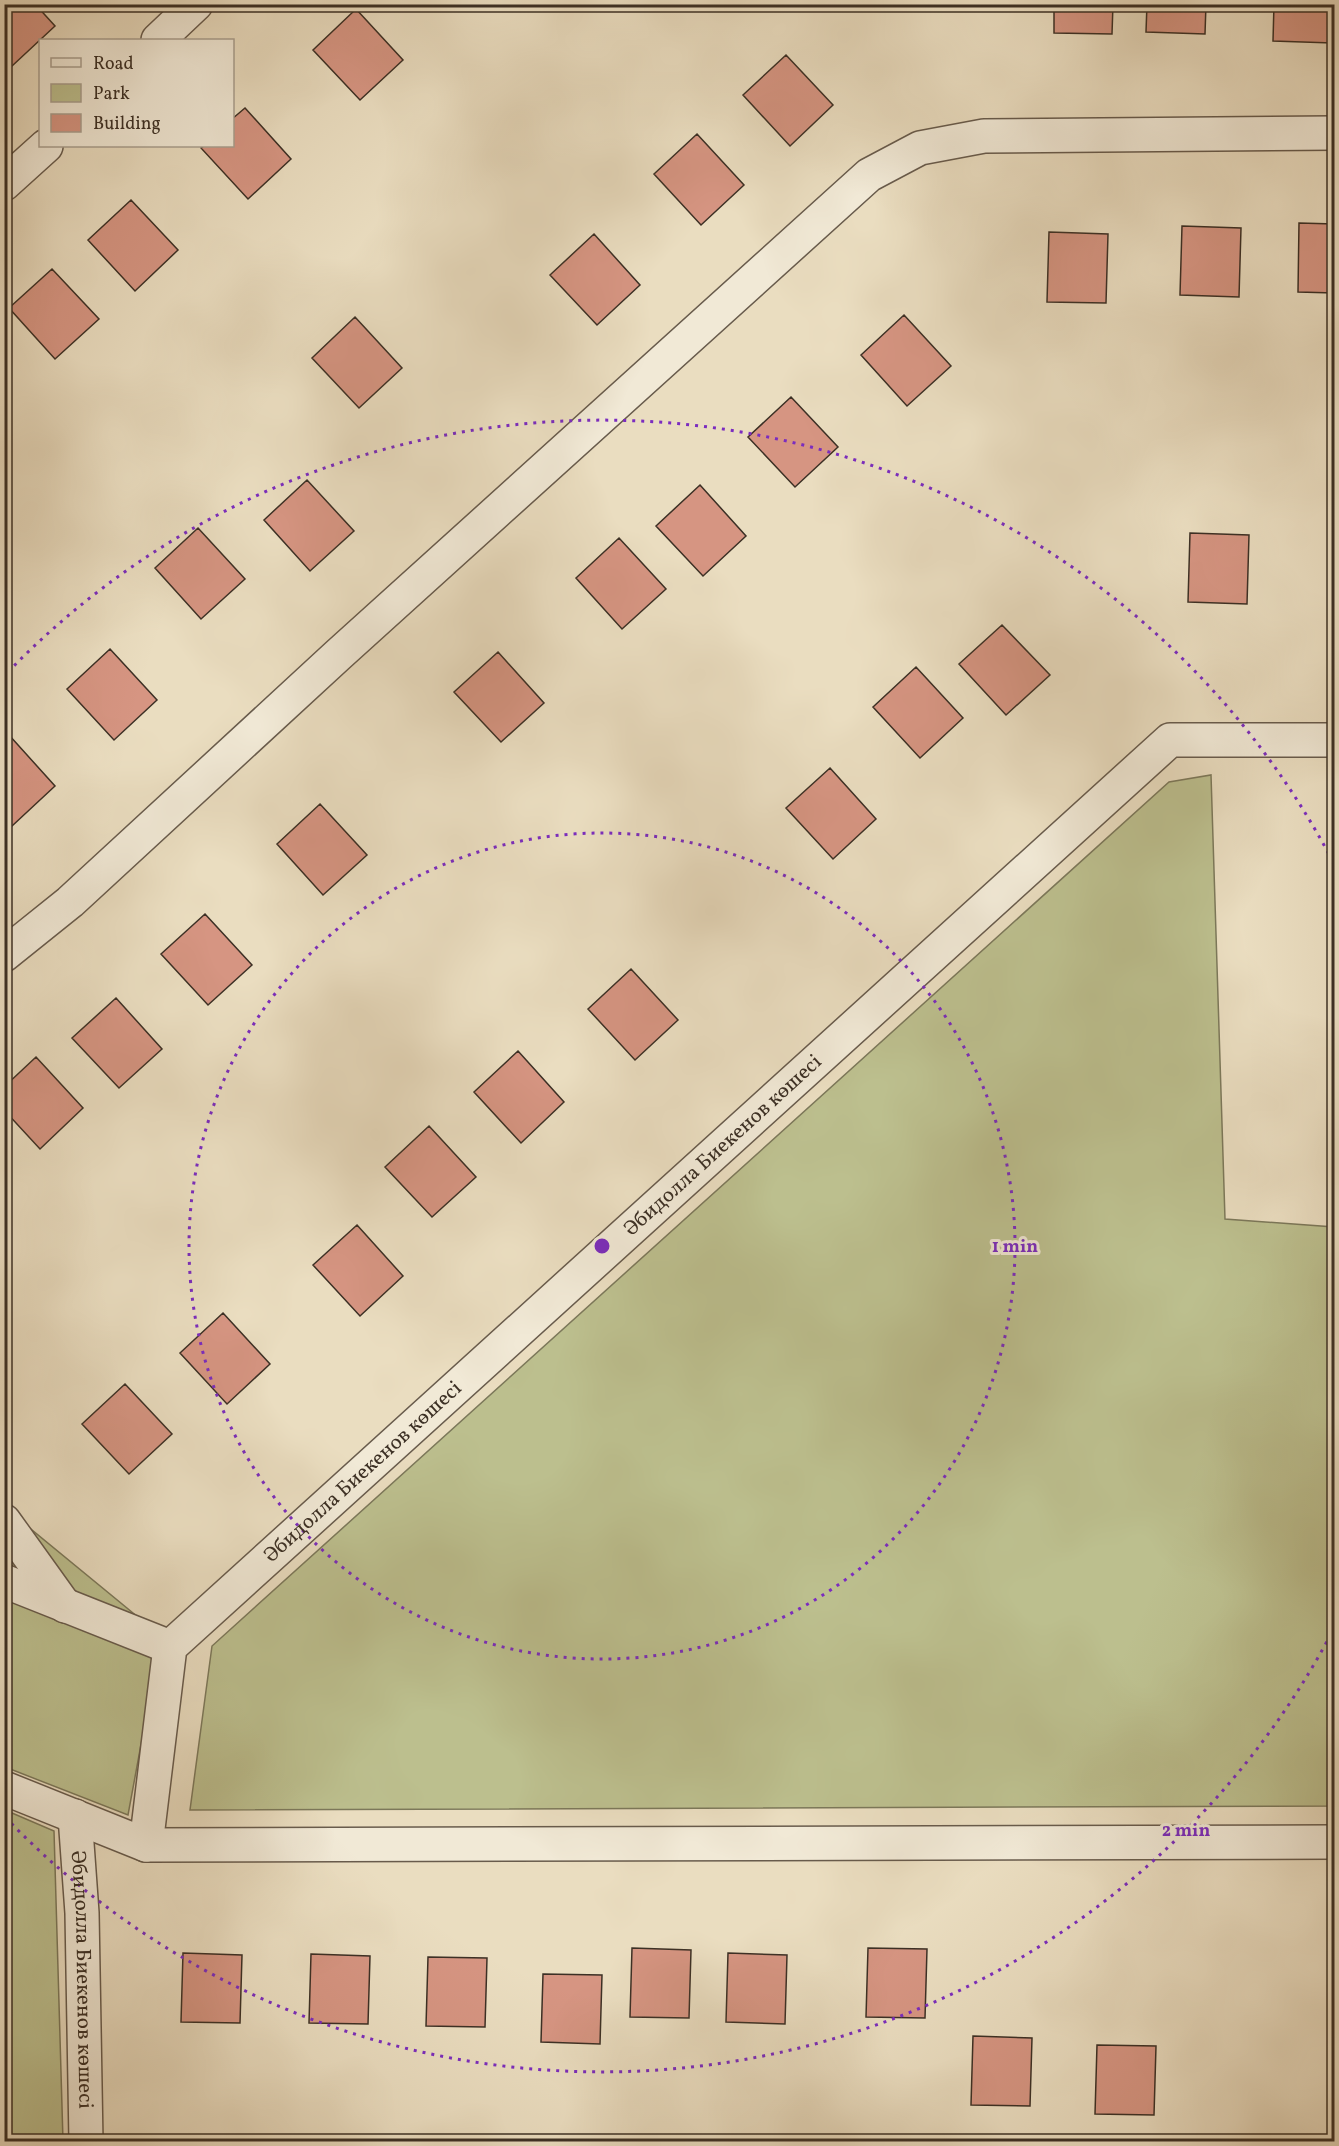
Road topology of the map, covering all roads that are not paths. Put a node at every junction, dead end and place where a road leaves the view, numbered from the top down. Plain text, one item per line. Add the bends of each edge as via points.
1 (196, 4) edge
2 (159, 39) edge
3 (1335, 133) edge
4 (45, 147) edge
5 (4, 184) edge
6 (1335, 740) edge
7 (4, 955) edge
8 (4, 1521) edge
9 (4, 1581) edge
10 (66, 1606) junction
11 (170, 1647) junction
12 (4, 1788) edge
13 (75, 1816) junction
14 (1335, 1842) edge
15 (146, 1845) junction
16 (86, 2142) edge

1 - 2 street
3 - 7 street via 984,136 920,148 869,175 70,902
4 - 5 street
6 - 11 street, Әбидолла Биекенов көшесі via 1170,740
8 - 10 street
9 - 10 street
10 - 11 street
11 - 15 street
12 - 13 street
13 - 15 street
13 - 16 street, Әбидолла Биекенов көшесі via 82,1913
14 - 15 street

